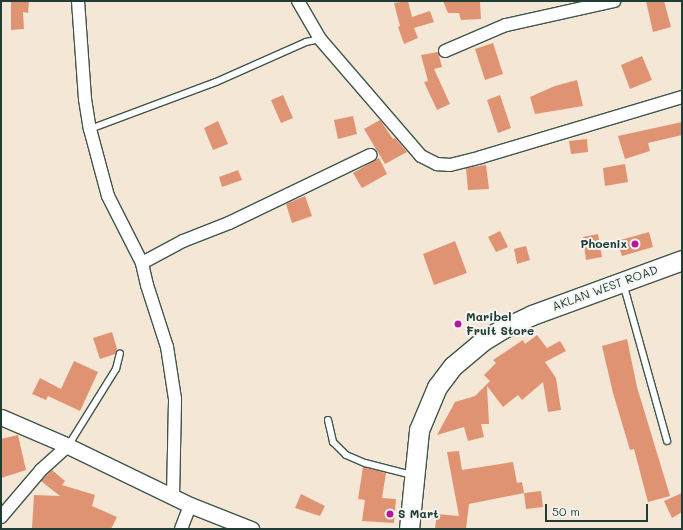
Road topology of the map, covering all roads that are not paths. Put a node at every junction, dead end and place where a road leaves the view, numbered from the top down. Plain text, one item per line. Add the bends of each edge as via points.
1 (78, 1) edge
2 (298, 1) edge
3 (614, 1) edge
4 (320, 39) junction
5 (445, 51) dead end
6 (682, 97) edge
7 (90, 129) junction
8 (370, 155) dead end
9 (682, 260) edge
10 (142, 263) junction
11 (623, 281) junction
12 (120, 353) dead end
13 (1, 417) edge
14 (328, 420) dead end
15 (667, 441) dead end
16 (68, 446) junction
17 (413, 476) junction
18 (173, 497) junction
19 (190, 505) junction
20 (1, 517) edge
21 (181, 529) edge
22 (251, 529) edge
23 (409, 529) edge

1 - 7 street via 85,99
2 - 4 street
3 - 5 street via 506,25
4 - 6 street via 421,156 437,164 450,165 473,159
4 - 7 lane via 306,42 216,82
7 - 10 street via 108,196
8 - 10 street via 229,223 183,241
9 - 11 main road, AKLAN WEST ROAD
10 - 18 street via 167,347 175,399
11 - 15 lane
11 - 17 main road, AKLAN WEST ROAD via 532,315 484,340 453,366 437,387 419,430
12 - 16 lane via 116,369
13 - 16 street
14 - 17 lane via 333,442 346,455
16 - 18 street
16 - 20 street via 41,470
17 - 23 main road, AKLAN WEST ROAD
18 - 19 street
19 - 21 street
19 - 22 street

